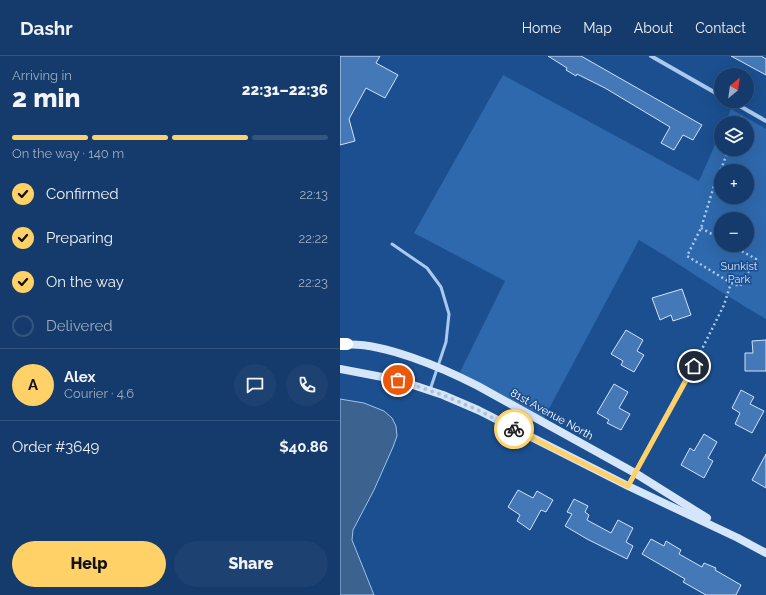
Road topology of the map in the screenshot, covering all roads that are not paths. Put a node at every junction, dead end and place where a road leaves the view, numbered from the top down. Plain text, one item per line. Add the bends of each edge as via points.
1 (651, 56) edge
2 (714, 92) edge
3 (743, 108) edge
4 (766, 121) edge
5 (392, 244) dead end
6 (342, 344) edge
7 (694, 366) road end
8 (437, 368) junction
9 (340, 369) edge
10 (430, 390) junction
11 (634, 473) junction
12 (628, 486) junction
13 (738, 538) junction
14 (766, 553) edge

1 - 2 street
3 - 4 street
5 - 8 lane via 427,268 440,287 448,314 446,342
6 - 8 street, 81st Avenue North via 373,347
7 - 11 street
8 - 10 lane
8 - 11 street, 81st Avenue North via 478,386
9 - 10 street, 81st Avenue North via 398,380
10 - 12 street, 81st Avenue North via 478,410
11 - 12 street
11 - 13 street, 81st Avenue North
12 - 13 street, 81st Avenue North
13 - 14 street, 81st Avenue North

